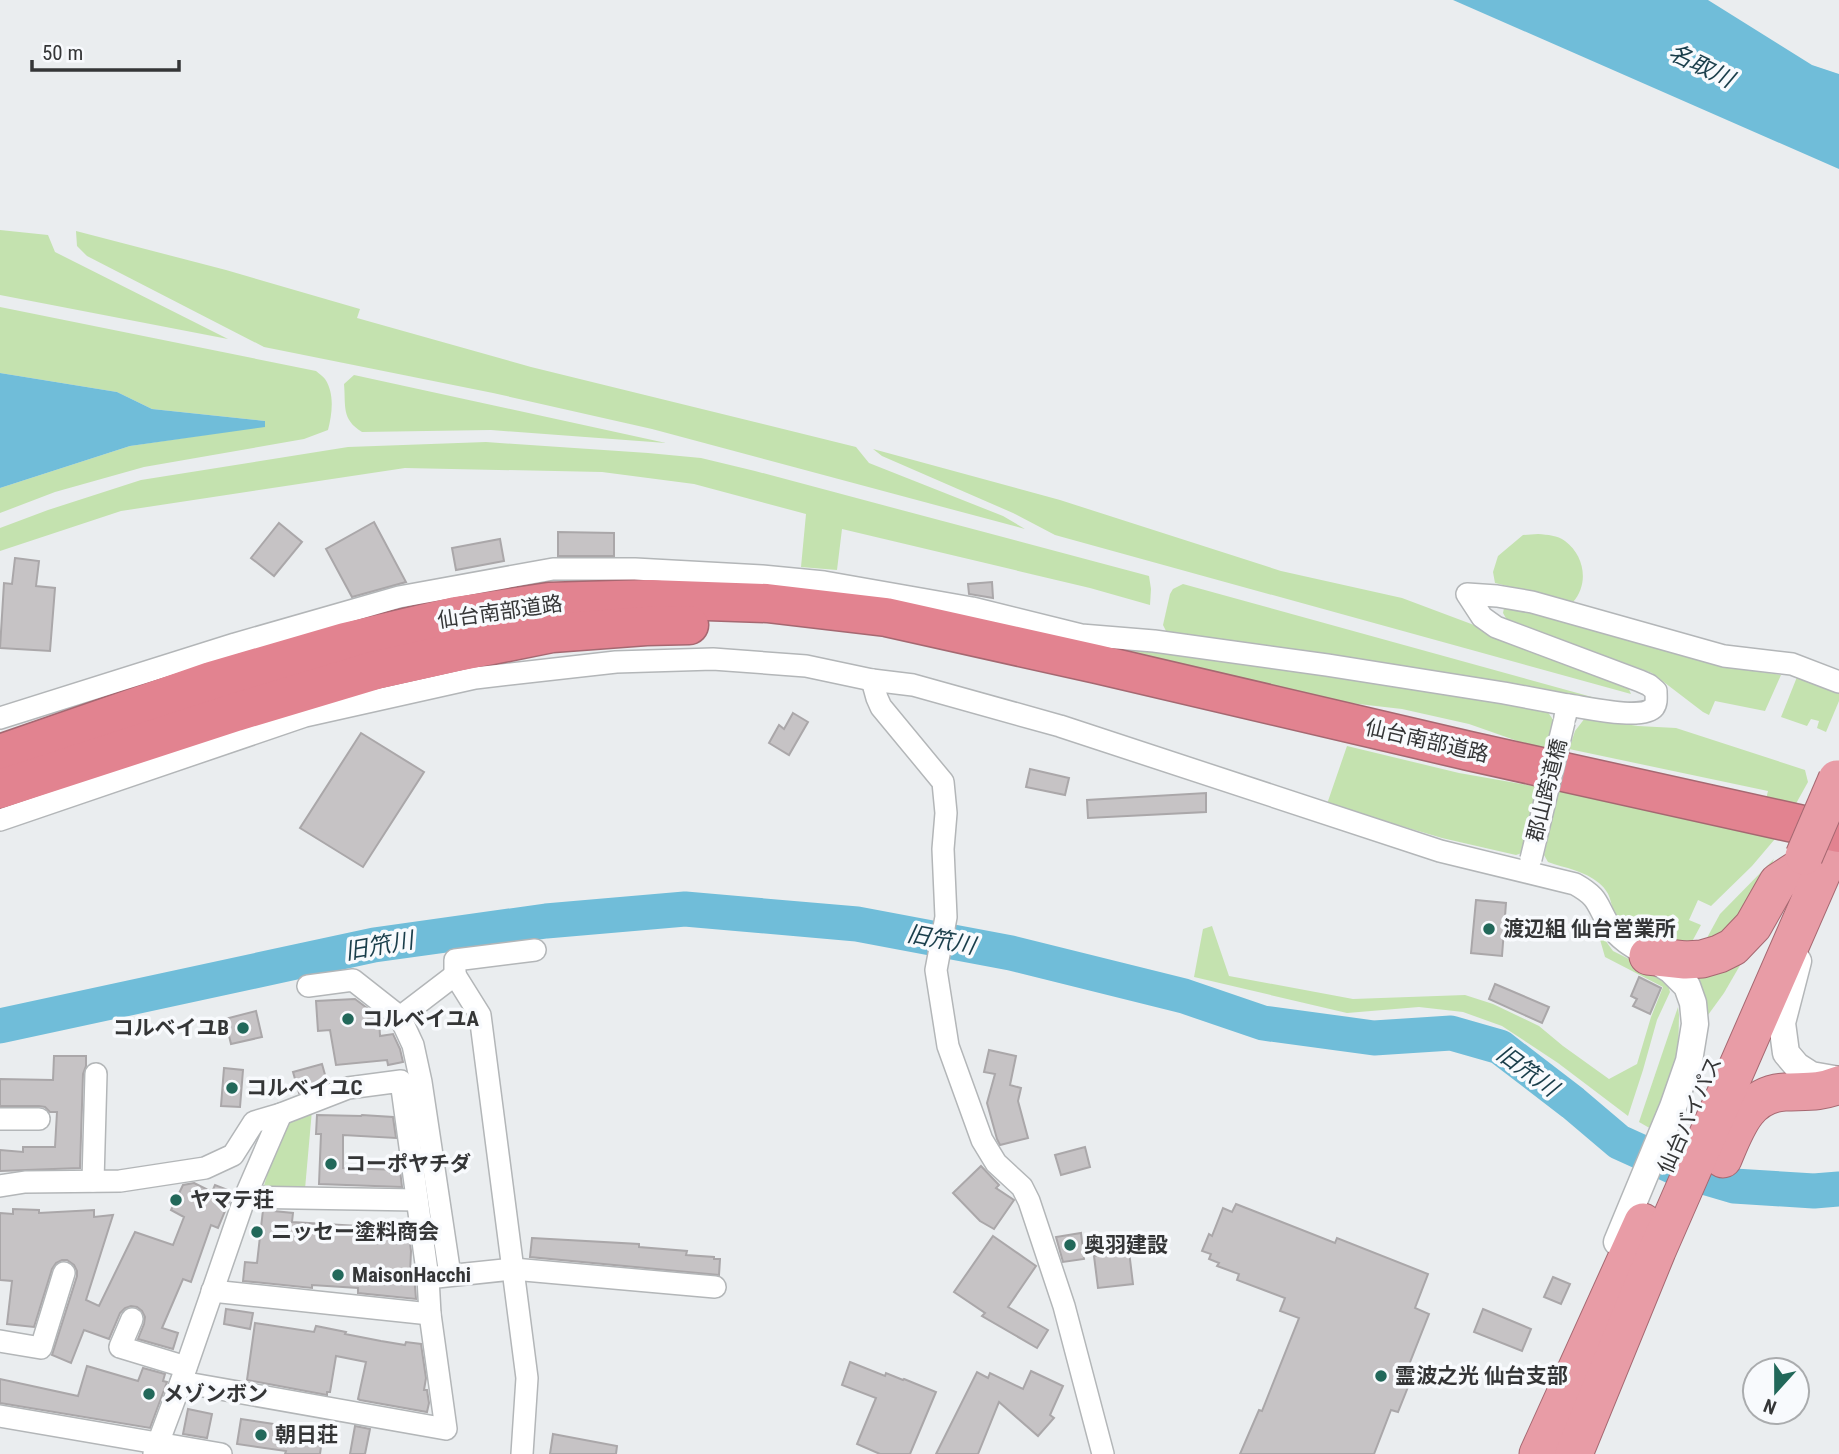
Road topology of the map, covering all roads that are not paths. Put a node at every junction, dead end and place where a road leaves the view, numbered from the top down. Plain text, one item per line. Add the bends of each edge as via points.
1 (1016, 647) junction
2 (872, 680) junction
3 (1839, 682) edge
4 (1566, 713) junction
5 (0, 718) edge
6 (0, 754) edge
7 (1838, 777) edge
8 (0, 789) edge
9 (0, 820) edge
10 (1821, 856) edge
11 (1529, 865) junction
12 (534, 950) dead end
13 (1648, 956) junction
14 (452, 978) junction
15 (308, 986) dead end
16 (406, 1013) junction
17 (96, 1074) dead end
18 (1839, 1083) edge
19 (281, 1114) junction
20 (0, 1119) edge
21 (39, 1119) dead end
22 (1702, 1119) junction
23 (93, 1181) junction
24 (0, 1186) edge
25 (245, 1197) junction
26 (417, 1200) junction
27 (1648, 1246) junction
28 (509, 1269) junction
29 (64, 1273) dead end
30 (455, 1274) junction
31 (428, 1278) junction
32 (715, 1287) dead end
33 (212, 1291) junction
34 (430, 1314) junction
35 (132, 1319) dead end
36 (0, 1341) edge
37 (184, 1375) junction
38 (0, 1416) edge
39 (1553, 1447) edge
40 (156, 1448) edge
41 (221, 1454) edge
42 (522, 1454) edge
43 (1103, 1454) edge

1 - 6 highway, 仙台南部道路 via 886,617 767,603 549,602 456,616 345,642 211,681
1 - 8 highway, 仙台南部道路 via 768,624 646,626 552,634 376,670
1 - 10 highway, 仙台南部道路 via 1469,751
2 - 9 street via 806,666 713,659 616,662 475,678 305,716
2 - 11 street via 912,685 1060,726 1440,852
2 - 43 street via 881,707 943,782 946,917 936,970 948,1046 982,1140 1029,1201 1064,1307
3 - 4 street via 1792,664 1724,656 1532,602 1467,594 1482,617 1496,627 1656,691 1656,705 1635,714
4 - 5 street via 1491,690 1154,641 1081,635 972,608 824,582 635,569 553,569 399,597
4 - 11 street, 郡山跨道橋, bridge
7 - 10 highway, 仙台バイパス, bridge
10 - 13 highway via 1777,881 1753,926 1733,947 1702,959
10 - 18 street via 1782,1023 1787,1053 1797,1066
10 - 22 highway, 仙台バイパス
11 - 13 street via 1589,891 1621,939
12 - 14 street via 455,960
13 - 22 street via 1687,986 1693,1003 1689,1061
14 - 16 street
14 - 28 street via 480,1014
15 - 16 street via 353,980
16 - 30 street
17 - 23 street via 86,1110
18 - 22 highway via 1807,1093 1770,1094 1754,1103 1742,1118
19 - 23 street via 254,1122 233,1154 205,1168
19 - 25 street
19 - 26 street via 348,1088 401,1081
20 - 21 street
22 - 27 highway
22 - 27 highway, 仙台バイパス
23 - 24 street
25 - 26 street
25 - 33 street
26 - 31 street
27 - 39 highway, 仙台バイパス
27 - 39 highway, 仙台バイパス via 1634,1334
28 - 30 street
28 - 32 street
28 - 42 street via 527,1378
29 - 36 street via 41,1348
30 - 31 street
31 - 34 street
33 - 34 street
33 - 37 street
34 - 37 street via 446,1429
35 - 37 street via 120,1347
37 - 40 street
38 - 40 street
40 - 41 street

